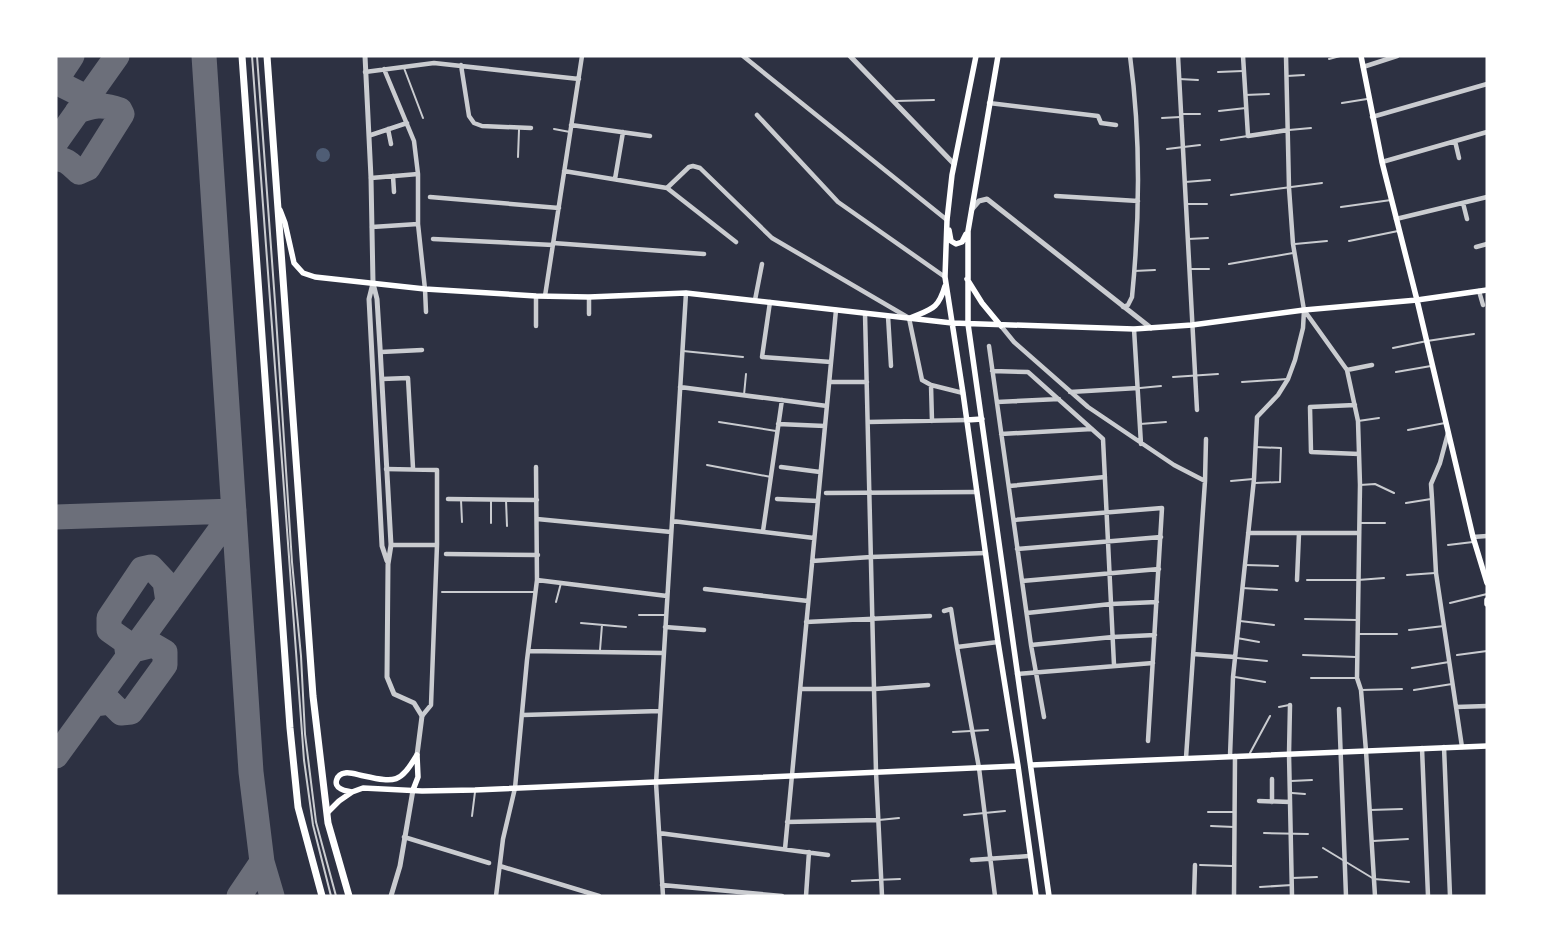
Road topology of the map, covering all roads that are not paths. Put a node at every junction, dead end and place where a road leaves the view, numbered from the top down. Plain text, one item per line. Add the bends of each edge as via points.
1 (242, 56) edge
2 (252, 56) edge
3 (257, 56) edge
4 (267, 56) edge
5 (365, 56) edge
6 (582, 56) edge
7 (743, 56) edge
8 (850, 56) edge
9 (976, 56) edge
10 (998, 56) edge
11 (1130, 56) edge
12 (1178, 56) edge
13 (1243, 56) edge
14 (1286, 56) edge
15 (1340, 56) edge
16 (1361, 56) edge
17 (1397, 56) edge
18 (1329, 58) dead end
19 (461, 65) junction
20 (404, 66) junction
21 (1363, 67) junction
22 (384, 69) junction
23 (1244, 71) junction
24 (365, 72) junction
25 (1218, 72) dead end
26 (1304, 75) dead end
27 (1287, 76) junction
28 (579, 79) junction
29 (1179, 80) junction
30 (1198, 80) dead end
31 (1487, 84) edge
32 (1269, 94) dead end
33 (1245, 95) junction
34 (1369, 98) junction
35 (934, 100) dead end
36 (894, 101) junction
37 (989, 103) junction
38 (1342, 104) dead end
39 (1246, 108) junction
40 (1219, 111) dead end
41 (1200, 114) dead end
42 (757, 115) dead end
43 (1181, 115) junction
44 (1372, 117) junction
45 (423, 118) dead end
46 (1162, 118) dead end
47 (407, 123) junction
48 (572, 125) junction
49 (1116, 125) dead end
50 (520, 127) junction
51 (531, 128) dead end
52 (1311, 128) dead end
53 (554, 129) dead end
54 (388, 130) junction
55 (1288, 130) junction
56 (570, 132) junction
57 (623, 132) junction
58 (1487, 132) edge
59 (371, 135) dead end
60 (650, 136) dead end
61 (1248, 136) junction
62 (1221, 140) dead end
63 (1455, 141) junction
64 (391, 144) dead end
65 (1200, 145) dead end
66 (1183, 147) junction
67 (1167, 149) dead end
68 (518, 157) dead end
69 (1459, 158) dead end
70 (1382, 162) junction
71 (954, 164) junction
72 (564, 171) junction
73 (418, 174) junction
74 (393, 176) junction
75 (370, 178) junction
76 (615, 179) junction
77 (1210, 180) dead end
78 (1184, 182) junction
79 (1322, 183) dead end
80 (667, 188) junction
81 (1288, 188) junction
82 (394, 192) dead end
83 (1056, 196) dead end
84 (1231, 196) dead end
85 (430, 197) dead end
86 (1487, 197) edge
87 (1391, 200) junction
88 (1138, 201) junction
89 (1463, 203) junction
90 (1186, 204) junction
91 (1207, 204) dead end
92 (278, 206) junction
93 (1341, 207) dead end
94 (559, 208) junction
95 (972, 210) junction
96 (1396, 218) junction
97 (1467, 219) dead end
98 (947, 220) junction
99 (418, 224) junction
100 (372, 227) junction
101 (968, 231) junction
102 (1399, 231) junction
103 (1208, 238) dead end
104 (433, 239) dead end
105 (1187, 239) junction
106 (1327, 241) dead end
107 (1349, 241) dead end
108 (736, 242) dead end
109 (553, 244) junction
110 (1294, 244) junction
111 (1487, 244) edge
112 (1476, 247) dead end
113 (1295, 253) junction
114 (704, 254) dead end
115 (762, 264) dead end
116 (1229, 264) dead end
117 (1209, 269) dead end
118 (1156, 270) dead end
119 (1189, 270) junction
120 (1134, 271) junction
121 (945, 277) junction
122 (967, 278) junction
123 (373, 283) junction
124 (945, 284) junction
125 (425, 289) junction
126 (1487, 290) edge
127 (1479, 291) junction
128 (686, 293) junction
129 (536, 296) junction
130 (545, 296) junction
131 (589, 297) junction
132 (755, 300) junction
133 (1417, 300) junction
134 (770, 302) junction
135 (1483, 305) dead end
136 (1123, 306) junction
137 (836, 310) junction
138 (1304, 310) junction
139 (426, 312) dead end
140 (865, 313) junction
141 (588, 314) dead end
142 (888, 316) junction
143 (909, 318) junction
144 (952, 323) junction
145 (968, 324) junction
146 (1192, 325) junction
147 (536, 326) dead end
148 (1001, 326) junction
149 (1134, 328) junction
150 (1150, 328) junction
151 (1474, 334) dead end
152 (1426, 341) junction
153 (989, 346) dead end
154 (1393, 348) dead end
155 (422, 350) dead end
156 (682, 351) junction
157 (380, 352) junction
158 (372, 353) junction
159 (743, 357) dead end
160 (831, 362) junction
161 (1372, 365) dead end
162 (891, 366) dead end
163 (1433, 366) junction
164 (1347, 370) junction
165 (992, 371) junction
166 (1396, 372) dead end
167 (746, 374) dead end
168 (1218, 374) dead end
169 (1195, 376) junction
170 (1173, 377) dead end
171 (382, 379) junction
172 (1288, 379) junction
173 (829, 382) junction
174 (867, 382) junction
175 (1242, 382) dead end
176 (930, 385) junction
177 (1161, 386) dead end
178 (680, 387) junction
179 (1138, 388) junction
180 (1070, 392) junction
181 (963, 393) junction
182 (744, 395) junction
183 (1059, 399) junction
184 (782, 400) junction
185 (997, 402) junction
186 (1355, 405) junction
187 (827, 406) junction
188 (1197, 410) dead end
189 (1379, 418) dead end
190 (982, 419) junction
191 (967, 420) junction
192 (932, 421) junction
193 (719, 422) dead end
194 (868, 422) junction
195 (1166, 422) dead end
196 (1358, 422) junction
197 (1446, 423) junction
198 (778, 424) junction
199 (1140, 424) junction
200 (825, 426) junction
201 (1093, 429) junction
202 (1408, 430) dead end
203 (777, 431) junction
204 (1448, 433) junction
205 (1001, 434) junction
206 (1206, 439) dead end
207 (1141, 444) junction
208 (1255, 447) junction
209 (1359, 454) junction
210 (707, 465) dead end
211 (536, 467) dead end
212 (781, 467) dead end
213 (413, 468) junction
214 (386, 469) junction
215 (820, 472) junction
216 (770, 477) junction
217 (1105, 477) junction
218 (1231, 480) dead end
219 (1254, 481) junction
220 (1205, 482) junction
221 (1360, 485) junction
222 (1009, 486) junction
223 (977, 492) junction
224 (826, 493) dead end
225 (870, 493) junction
226 (1394, 493) dead end
227 (448, 499) dead end
228 (777, 499) dead end
229 (1432, 499) junction
230 (461, 500) junction
231 (491, 500) junction
232 (506, 500) junction
233 (537, 500) junction
234 (818, 501) junction
235 (1406, 502) dead end
236 (1107, 513) junction
237 (537, 519) junction
238 (1014, 520) junction
239 (672, 521) junction
240 (462, 522) dead end
241 (491, 523) dead end
242 (1359, 523) junction
243 (1385, 523) dead end
244 (507, 526) dead end
245 (763, 531) junction
246 (671, 532) junction
247 (1248, 533) junction
248 (1299, 533) junction
249 (1358, 534) junction
250 (1487, 536) edge
251 (1161, 537) junction
252 (814, 538) junction
253 (1474, 540) junction
254 (1108, 541) junction
255 (391, 545) junction
256 (436, 545) junction
257 (1448, 545) dead end
258 (1017, 549) junction
259 (986, 553) junction
260 (446, 554) dead end
261 (538, 555) junction
262 (871, 557) junction
263 (812, 561) junction
264 (388, 564) junction
265 (1245, 565) junction
266 (1278, 566) dead end
267 (1159, 569) junction
268 (1110, 572) junction
269 (1436, 573) junction
270 (1407, 575) dead end
271 (1384, 578) dead end
272 (537, 580) junction
273 (1297, 580) dead end
274 (1307, 580) dead end
275 (1358, 580) junction
276 (1022, 581) junction
277 (1487, 582) edge
278 (561, 583) junction
279 (1242, 588) junction
280 (706, 589) dead end
281 (1277, 590) dead end
282 (442, 592) dead end
283 (536, 592) junction
284 (1487, 594) edge
285 (667, 596) junction
286 (1487, 600) edge
287 (808, 601) junction
288 (556, 602) dead end
289 (1157, 602) junction
290 (1450, 603) dead end
291 (1111, 604) junction
292 (1487, 604) edge
293 (944, 611) dead end
294 (1027, 613) junction
295 (639, 614) dead end
296 (666, 615) junction
297 (930, 616) dead end
298 (873, 619) junction
299 (1305, 619) dead end
300 (1357, 620) junction
301 (1239, 621) junction
302 (806, 622) junction
303 (581, 624) dead end
304 (602, 625) junction
305 (1274, 625) dead end
306 (1444, 626) junction
307 (626, 627) dead end
308 (665, 627) junction
309 (704, 630) dead end
310 (1409, 630) dead end
311 (1357, 634) junction
312 (1397, 634) dead end
313 (1155, 635) junction
314 (1113, 637) junction
315 (1237, 638) junction
316 (998, 642) junction
317 (1260, 642) dead end
318 (1031, 646) junction
319 (957, 647) junction
320 (528, 651) junction
321 (1487, 651) edge
322 (600, 652) junction
323 (664, 653) junction
324 (1193, 654) junction
325 (1303, 655) dead end
326 (1457, 655) dead end
327 (1235, 657) junction
328 (1357, 657) junction
329 (1267, 662) dead end
330 (1450, 662) junction
331 (1153, 663) junction
332 (1114, 665) junction
333 (1412, 668) dead end
334 (1035, 673) junction
335 (1018, 674) junction
336 (1233, 677) junction
337 (1311, 678) dead end
338 (1356, 678) junction
339 (1264, 682) dead end
340 (1453, 684) junction
341 (928, 685) dead end
342 (874, 689) junction
343 (800, 690) junction
344 (1361, 690) junction
345 (1402, 690) dead end
346 (1414, 690) dead end
347 (1290, 705) joint
348 (1487, 706) edge
349 (1279, 707) dead end
350 (1456, 707) junction
351 (1339, 709) dead end
352 (660, 710) junction
353 (523, 715) junction
354 (422, 716) junction
355 (1270, 716) dead end
356 (1044, 717) dead end
357 (988, 730) dead end
358 (953, 732) dead end
359 (972, 732) junction
360 (1148, 741) dead end
361 (1487, 746) edge
362 (1444, 747) junction
363 (1462, 747) junction
364 (1422, 748) junction
365 (1366, 751) junction
366 (1340, 752) junction
367 (417, 754) junction
368 (1288, 754) junction
369 (1233, 756) junction
370 (1249, 756) junction
371 (1186, 758) junction
372 (1031, 765) junction
373 (1018, 766) junction
374 (979, 768) junction
375 (876, 772) junction
376 (791, 776) junction
377 (1272, 779) dead end
378 (1312, 780) dead end
379 (1289, 781) junction
380 (656, 783) junction
381 (515, 788) junction
382 (413, 790) junction
383 (475, 790) junction
384 (352, 792) junction
385 (1289, 793) junction
386 (1306, 794) dead end
387 (1259, 802) dead end
388 (1272, 802) junction
389 (1290, 802) junction
390 (1402, 809) dead end
391 (1370, 810) junction
392 (1005, 811) dead end
393 (1208, 812) dead end
394 (1234, 812) junction
395 (327, 813) junction
396 (985, 814) junction
397 (964, 815) dead end
398 (472, 816) dead end
399 (899, 818) dead end
400 (878, 820) junction
401 (787, 822) junction
402 (1212, 826) dead end
403 (1234, 827) junction
404 (659, 833) junction
405 (1264, 833) dead end
406 (1290, 834) junction
407 (1308, 834) dead end
408 (404, 836) junction
409 (1408, 839) dead end
410 (1372, 842) junction
411 (1323, 848) dead end
412 (785, 849) junction
413 (809, 852) junction
414 (828, 855) dead end
415 (1029, 856) junction
416 (972, 860) dead end
417 (991, 860) junction
418 (1345, 862) junction
419 (489, 863) dead end
420 (1197, 865) joint
421 (500, 866) junction
422 (1234, 866) junction
423 (1317, 877) dead end
424 (1292, 878) junction
425 (900, 879) dead end
426 (1374, 879) junction
427 (881, 880) junction
428 (852, 881) dead end
429 (1409, 882) dead end
430 (662, 885) junction
431 (1292, 885) junction
432 (1260, 887) dead end
433 (322, 896) edge
434 (331, 896) edge
435 (336, 896) edge
436 (348, 896) edge
437 (391, 896) edge
438 (496, 896) edge
439 (599, 896) edge
440 (663, 896) edge
441 (782, 896) edge
442 (806, 896) edge
443 (882, 896) edge
444 (996, 896) edge
445 (1036, 896) edge
446 (1049, 896) edge
447 (1194, 896) edge
448 (1234, 896) edge
449 (1292, 896) edge
450 (1346, 896) edge
451 (1375, 896) edge
452 (1428, 896) edge
453 (1450, 896) edge

1 - 433 highway via 290,728 298,807
2 - 434 lane via 304,760 313,825
3 - 435 lane via 305,734 316,822
4 - 92 highway
5 - 24 street
6 - 28 street
7 - 98 street
8 - 36 street
9 - 71 main road
10 - 37 main road
11 - 88 street via 1138,142
12 - 29 street
13 - 23 street
14 - 27 street
15 - 18 lane
16 - 21 main road
17 - 21 street
19 - 20 street
19 - 28 street
19 - 50 street via 474,123
20 - 22 street
20 - 45 lane
21 - 34 main road
22 - 24 street
22 - 47 street
23 - 25 lane
23 - 33 street
24 - 75 street
26 - 27 lane
27 - 55 street
28 - 48 street
29 - 30 lane
29 - 43 street
31 - 44 street
32 - 33 lane
33 - 39 street
34 - 38 lane
34 - 44 main road
35 - 36 lane
36 - 71 street
37 - 49 street via 1098,116 1101,123
37 - 95 main road
39 - 40 lane
39 - 61 street
41 - 43 lane
42 - 121 street via 838,202
43 - 46 lane
43 - 66 street
44 - 70 main road
47 - 54 street
47 - 73 street via 414,141
48 - 56 street
48 - 57 street
50 - 51 street
50 - 68 lane
52 - 55 lane
53 - 56 lane
54 - 59 street
54 - 64 street
55 - 61 street
55 - 81 street
56 - 72 street
57 - 60 street
57 - 76 street
58 - 63 street
61 - 62 lane
63 - 69 street
63 - 70 street
65 - 66 lane
66 - 67 lane
66 - 78 street
70 - 87 main road
71 - 98 main road
72 - 76 street
72 - 94 street
73 - 74 street
73 - 99 street
74 - 75 street
74 - 82 street
75 - 100 street
76 - 80 street
77 - 78 lane
78 - 90 street
79 - 81 lane
80 - 108 street
80 - 143 street via 689,167 700,168 772,238
81 - 84 lane
81 - 110 street
83 - 88 street
85 - 94 street
86 - 89 street
87 - 93 lane
87 - 96 main road
88 - 120 street
89 - 96 street
89 - 97 street
90 - 91 lane
90 - 105 street
92 - 123 main road via 294,263 303,273
92 - 395 highway via 313,696
94 - 109 street
95 - 101 main road
95 - 136 street via 979,201 987,199
96 - 102 main road
98 - 101 main road via 951,239 956,244 962,242
98 - 121 main road
99 - 100 street
99 - 125 street
100 - 123 street
101 - 122 main road
102 - 107 lane
102 - 133 main road
103 - 105 lane
104 - 109 street
105 - 119 street
106 - 110 lane
109 - 114 street
109 - 130 street
110 - 113 street
111 - 112 street
113 - 116 lane
113 - 138 street
115 - 132 street
117 - 119 lane
118 - 120 lane
119 - 146 street
120 - 136 street via 1132,297 1128,305
121 - 124 main road
122 - 145 main road
122 - 148 main road
123 - 125 main road
123 - 157 street
123 - 158 street via 368,299
124 - 143 main road via 942,298 936,306
124 - 144 main road
125 - 129 main road
125 - 139 street
126 - 127 main road
127 - 133 main road
127 - 135 street
128 - 131 main road
128 - 132 main road
128 - 156 street
129 - 130 main road
129 - 147 street
130 - 131 main road
131 - 141 street
132 - 134 main road
133 - 138 main road
133 - 152 main road
134 - 137 main road
134 - 160 street via 762,357
136 - 150 street
137 - 140 main road
137 - 160 street
138 - 146 main road
138 - 164 street
138 - 172 street via 1303,328
140 - 142 main road
140 - 174 street
142 - 143 main road
142 - 162 street
143 - 144 main road
143 - 176 street via 922,380
144 - 145 main road
144 - 181 main road
145 - 148 main road
145 - 190 main road
146 - 150 main road
146 - 169 street
148 - 149 main road
148 - 180 street via 1014,342
149 - 150 main road
149 - 179 street
151 - 152 lane
152 - 154 lane
152 - 163 main road
153 - 165 street
155 - 157 street
156 - 159 lane
156 - 178 street
157 - 158 street
157 - 171 street
158 - 264 street via 382,546
160 - 173 street
161 - 164 street
163 - 166 lane
163 - 197 main road
164 - 186 street
165 - 183 street via 1028,372
165 - 185 street
167 - 182 lane
168 - 169 lane
169 - 170 lane
169 - 188 street
171 - 213 street via 408,378
171 - 214 street
172 - 175 lane
172 - 208 street via 1257,417
173 - 174 street
173 - 187 street
174 - 194 street
176 - 181 street
176 - 192 street
177 - 179 lane
178 - 182 street
178 - 239 street
179 - 180 street
179 - 199 street
180 - 207 street
181 - 191 main road
182 - 184 street
183 - 185 street
183 - 201 street
184 - 187 street
184 - 198 street
185 - 205 street
186 - 196 street
186 - 209 street via 1310,407 1310,452
187 - 200 street
189 - 196 lane
190 - 191 main road
190 - 335 main road
191 - 192 street
191 - 223 main road
192 - 194 street
193 - 203 lane
194 - 225 street
195 - 199 lane
196 - 209 street
197 - 202 lane
197 - 204 main road
198 - 200 street
198 - 203 street
199 - 207 street
200 - 215 street
201 - 205 street
201 - 217 street via 1103,439
203 - 216 street
204 - 229 street via 1432,484
204 - 253 main road
205 - 222 street
206 - 220 street
207 - 220 street
208 - 219 street
208 - 219 lane via 1281,448 1280,482
209 - 221 street
210 - 216 lane
211 - 233 street
212 - 215 street
213 - 214 street
213 - 256 street via 437,470
214 - 255 street
215 - 234 street
216 - 245 street
217 - 222 street
217 - 236 street
218 - 219 lane
219 - 247 street
220 - 324 street
221 - 226 lane via 1375,484
221 - 242 street
222 - 238 street
223 - 225 street
223 - 259 main road
224 - 225 street
225 - 262 street
227 - 230 street
228 - 234 street
229 - 235 lane
229 - 269 street
230 - 231 street
230 - 240 lane
231 - 232 street
231 - 241 lane
232 - 233 street
232 - 244 lane
233 - 237 street
234 - 252 street
236 - 238 street
236 - 251 street via 1162,508
236 - 254 street
237 - 246 street
237 - 261 street
238 - 258 street
239 - 245 street
239 - 246 street
242 - 243 lane
242 - 249 street
245 - 252 street
246 - 285 street
247 - 248 street
247 - 265 street
248 - 249 street
248 - 273 street
249 - 275 street
250 - 253 street
251 - 254 street
251 - 267 street
252 - 263 street
253 - 257 lane
253 - 277 main road
254 - 258 street
254 - 268 street
255 - 256 street
255 - 264 street
256 - 354 street via 431,705
258 - 276 street
259 - 262 street
259 - 316 main road
260 - 261 street
261 - 272 street
262 - 263 street
262 - 298 street
263 - 287 street
264 - 354 street via 387,677 394,694 414,703
265 - 266 lane
265 - 279 street
267 - 268 street
267 - 289 street
268 - 276 street
268 - 291 street
269 - 270 lane
269 - 306 street
271 - 275 lane
272 - 278 street
272 - 283 street
274 - 275 lane
275 - 300 street
276 - 294 street
278 - 285 street
278 - 288 lane
279 - 281 lane
279 - 301 street
280 - 287 street
282 - 283 lane
283 - 320 street
284 - 290 lane
285 - 296 street
286 - 292 main road
287 - 302 street
289 - 291 street
289 - 313 street
291 - 294 street
291 - 314 street
293 - 319 street via 951,609
294 - 318 street
295 - 296 lane
296 - 308 street
297 - 298 street
298 - 302 street
298 - 342 street
299 - 300 lane
300 - 311 street
301 - 305 lane
301 - 315 street
302 - 343 street
303 - 304 lane
304 - 307 lane
304 - 322 lane
306 - 310 lane
306 - 330 street
308 - 309 street
308 - 323 street
311 - 312 lane
311 - 328 street
313 - 314 street
313 - 331 street
314 - 318 street
314 - 332 street
315 - 317 lane
315 - 327 street
316 - 319 street
316 - 373 main road
318 - 334 street
319 - 359 street
320 - 322 street
320 - 353 street
321 - 326 lane
322 - 323 street
323 - 352 street
324 - 327 street
324 - 371 street
325 - 328 lane
327 - 329 lane
327 - 336 street
328 - 338 street
330 - 333 lane
330 - 340 street
331 - 332 street
331 - 360 street
332 - 334 street
334 - 335 street
334 - 356 street
335 - 372 main road
336 - 339 lane
336 - 369 street
337 - 338 lane
338 - 344 street
340 - 346 lane
340 - 350 street
341 - 342 street
342 - 343 street
342 - 375 street
343 - 376 street
344 - 345 lane
344 - 365 street
347 - 349 lane
347 - 368 street
348 - 350 street
350 - 363 street
351 - 366 street
352 - 353 street
352 - 380 street
353 - 381 street
354 - 367 street
355 - 370 lane
357 - 359 lane
358 - 359 lane
359 - 374 street
361 - 363 main road
362 - 363 main road
362 - 364 main road
362 - 453 street
364 - 365 main road
364 - 452 street
365 - 366 main road
365 - 391 street
366 - 368 main road
366 - 418 street
367 - 382 main road via 418,777
367 - 384 main road via 403,776 392,780 351,773 339,776 337,786
368 - 370 main road
368 - 379 street
369 - 370 main road
369 - 371 main road
369 - 394 street
371 - 372 main road
372 - 446 main road
373 - 374 main road
373 - 415 main road
374 - 375 main road
374 - 396 street
375 - 376 main road
375 - 400 street
376 - 380 main road
376 - 401 street
377 - 388 street
378 - 379 lane
379 - 385 street
380 - 381 main road
380 - 404 street
381 - 383 main road
381 - 421 street
382 - 383 main road
382 - 384 main road via 363,788
382 - 408 street
383 - 398 lane
384 - 395 main road
385 - 386 lane
385 - 389 street
387 - 388 street
388 - 389 street
389 - 406 street
390 - 391 lane
391 - 410 street
392 - 396 lane
393 - 394 lane
394 - 403 street
395 - 436 highway
396 - 397 lane
396 - 417 street
399 - 400 lane
400 - 401 street
400 - 427 street
401 - 412 street
402 - 403 lane
403 - 422 street
404 - 412 street
404 - 430 street
405 - 406 lane
406 - 407 lane
406 - 424 street
408 - 419 street
408 - 437 street
409 - 410 lane
410 - 426 street
411 - 418 lane
412 - 413 street
413 - 414 street
413 - 442 street
415 - 417 street
415 - 445 main road
416 - 417 street
417 - 444 street
418 - 426 lane
418 - 450 street
420 - 422 lane
420 - 447 street
421 - 438 street
421 - 439 street
422 - 448 street
423 - 424 lane
424 - 431 street
425 - 427 lane
426 - 429 lane
426 - 451 street
427 - 428 lane
427 - 443 street
430 - 440 street
430 - 441 street
431 - 432 lane
431 - 449 street

